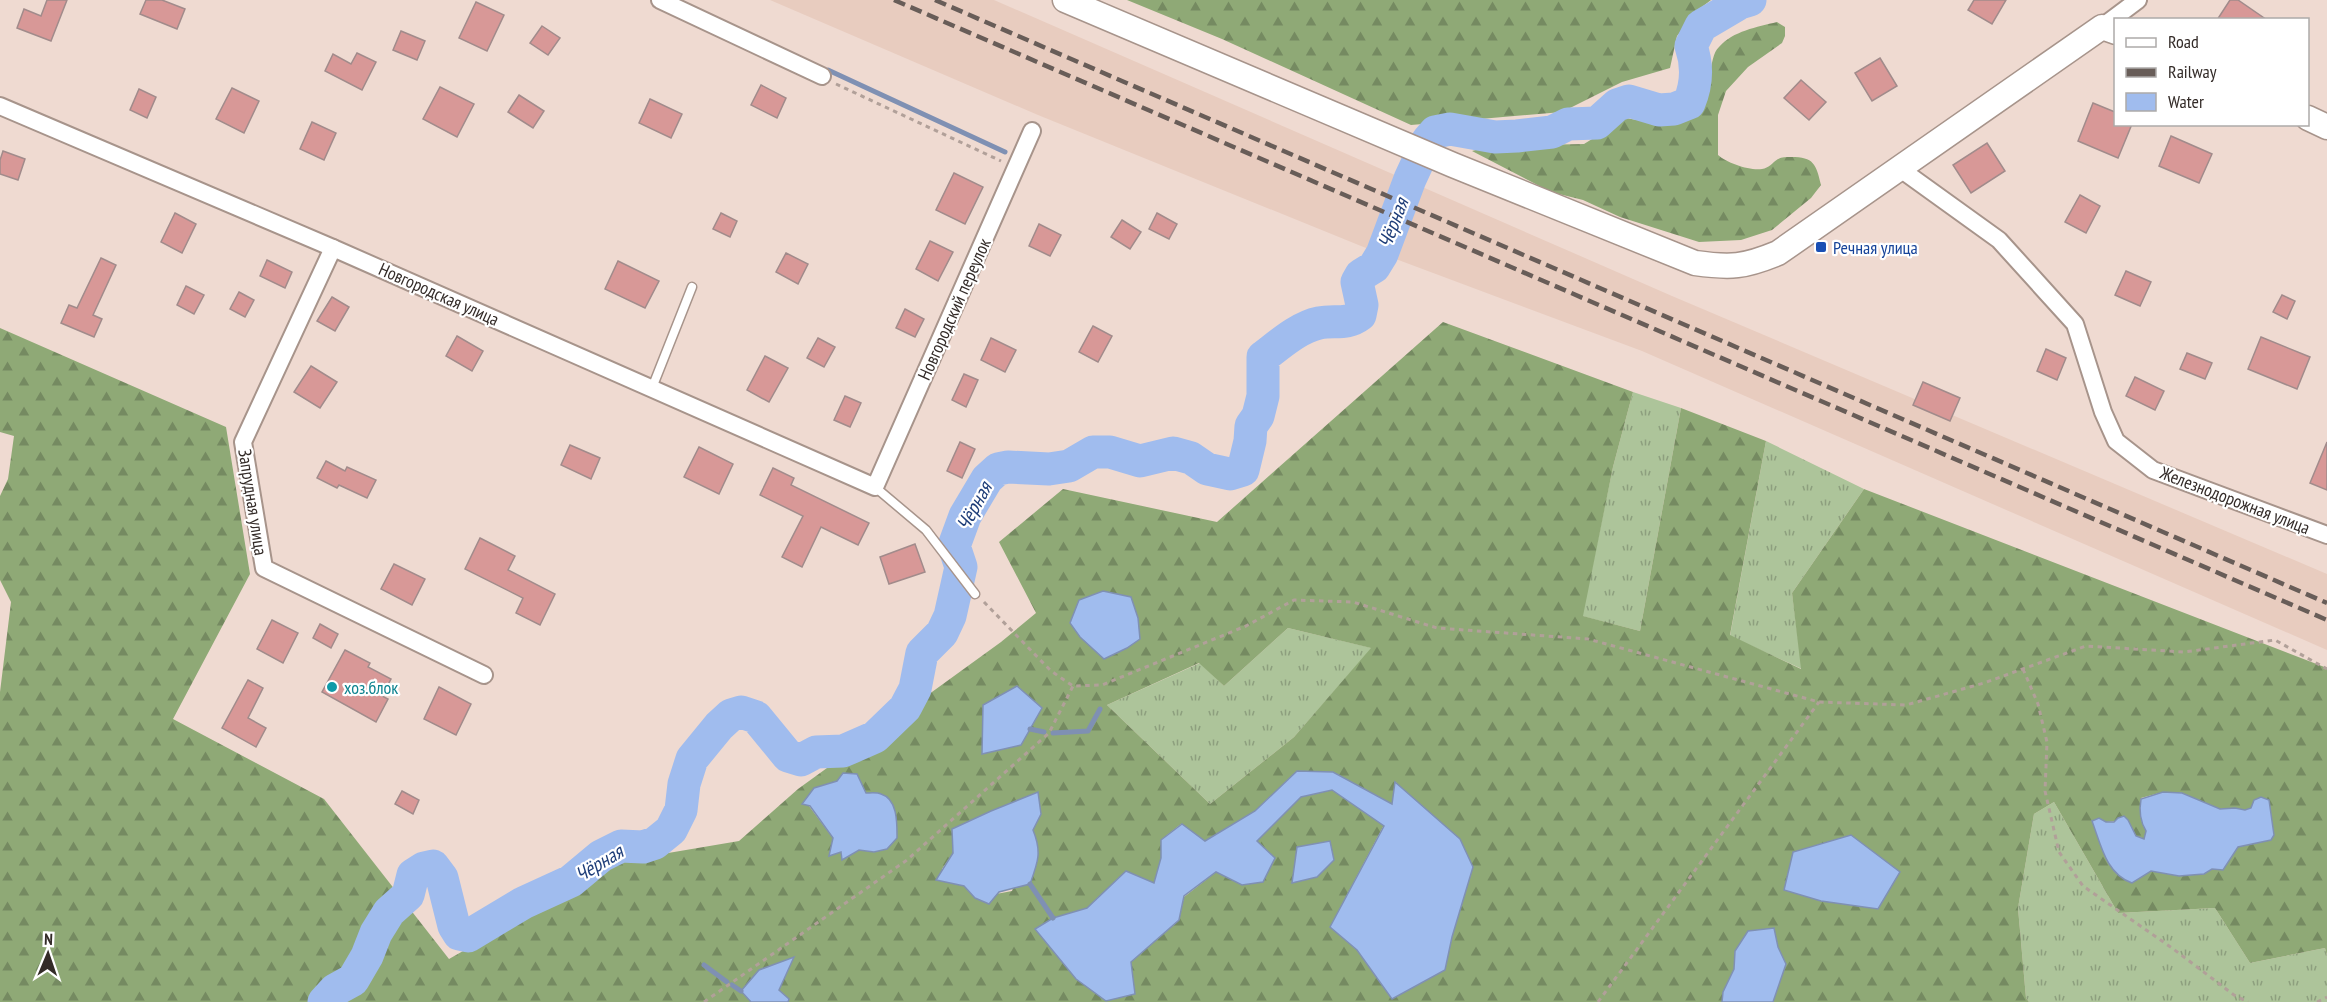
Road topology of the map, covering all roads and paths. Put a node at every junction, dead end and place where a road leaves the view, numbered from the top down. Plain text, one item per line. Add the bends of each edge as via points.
1 (660, 0) edge
2 (1065, 0) edge
3 (2138, 0) edge
4 (2120, 18) edge
5 (2109, 29) edge
6 (821, 80) joint
7 (0, 106) edge
8 (2309, 119) edge
9 (2327, 127) edge
10 (1032, 132) dead end
11 (1899, 168) junction
12 (1009, 183) junction
13 (333, 248) junction
14 (692, 287) dead end
15 (652, 388) junction
16 (875, 487) junction
17 (2327, 535) edge
18 (975, 594) joint
19 (2023, 669) junction
20 (2327, 669) edge
21 (484, 675) dead end
22 (1073, 686) junction
23 (1818, 702) junction
24 (2327, 998) edge
25 (704, 1002) edge
26 (1598, 1002) edge
27 (2248, 1002) edge
28 (2317, 1002) edge

1 - 6 street
2 - 11 street via 1695,263 1722,267 1750,264 1778,253
3 - 4 street
5 - 11 street
6 - 12 path via 1000,160
7 - 13 street, Новгородская улица
8 - 9 street
10 - 12 street, Новгородский переулок
11 - 17 street, Железнодорожная улица via 1999,240 2075,324 2116,441 2154,470
12 - 16 street, Новгородский переулок
13 - 15 street, Новгородская улица
13 - 21 street, Запрудная улица via 243,442 264,568
14 - 15 lane
15 - 16 street, Новгородская улица
16 - 18 lane via 926,530
18 - 22 path via 1051,671
19 - 20 path via 2086,646 2184,652 2275,640
19 - 23 path via 1906,705
19 - 27 path via 2038,704 2047,742 2045,791 2059,852 2083,886
22 - 23 path via 1102,685 1246,626 1294,600 1353,602 1437,628 1588,639
22 - 25 path via 1049,734 907,860
23 - 26 path
24 - 28 path

